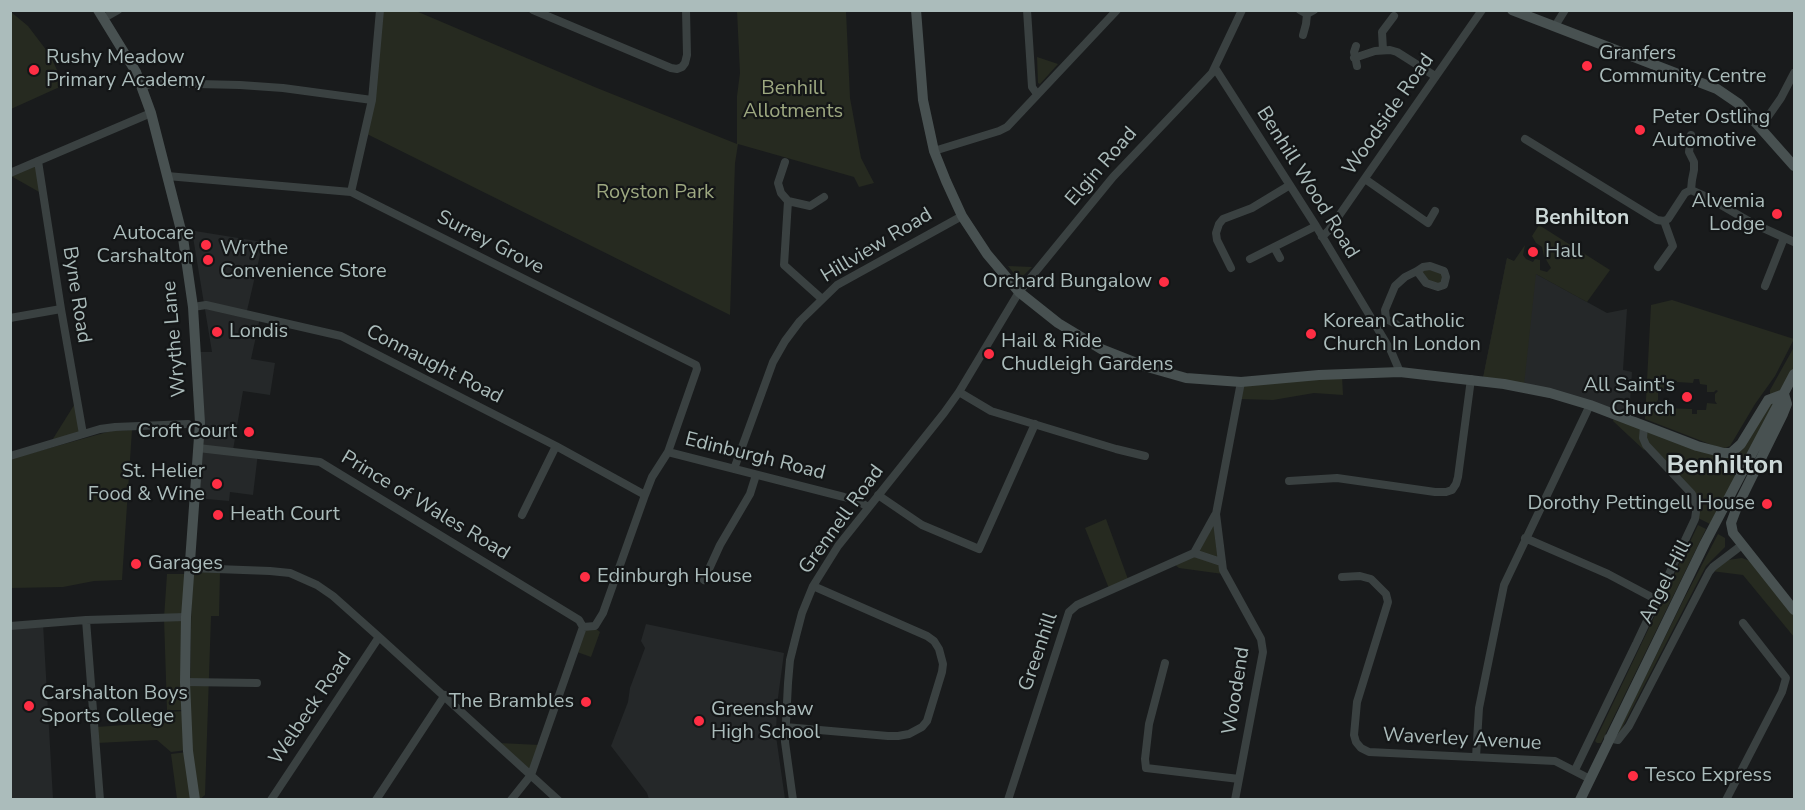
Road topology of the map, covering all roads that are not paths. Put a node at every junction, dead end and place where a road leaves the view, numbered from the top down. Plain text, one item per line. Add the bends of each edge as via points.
1 (118, 10) edge
2 (380, 10) edge
3 (533, 10) edge
4 (686, 10) edge
5 (916, 10) edge
6 (1027, 10) edge
7 (1117, 10) edge
8 (1242, 10) edge
9 (1482, 10) edge
10 (1512, 10) edge
11 (1565, 10) edge
12 (1307, 12) edge
13 (101, 14) edge
14 (1394, 16) dead end
15 (1555, 26) junction
16 (1303, 35) dead end
17 (1356, 46) dead end
18 (1383, 50) junction
19 (1215, 68) junction
20 (1794, 73) edge
21 (1435, 76) junction
22 (141, 87) junction
23 (1037, 94) junction
24 (372, 100) junction
25 (152, 113) junction
26 (1760, 128) junction
27 (1691, 135) dead end
28 (1525, 140) dead end
29 (934, 151) junction
30 (38, 161) junction
31 (785, 162) dead end
32 (1794, 166) edge
33 (10, 173) edge
34 (167, 176) junction
35 (1365, 179) junction
36 (1290, 185) junction
37 (1692, 190) junction
38 (351, 192) junction
39 (824, 197) dead end
40 (788, 201) junction
41 (1435, 211) dead end
42 (962, 216) junction
43 (1664, 221) junction
44 (1316, 226) junction
45 (1322, 237) junction
46 (1784, 238) junction
47 (1794, 242) edge
48 (1274, 247) junction
49 (1280, 258) dead end
50 (1250, 259) dead end
51 (1658, 267) dead end
52 (1231, 268) dead end
53 (1417, 271) dead end
54 (1765, 286) dead end
55 (1019, 292) junction
56 (822, 299) junction
57 (193, 307) junction
58 (61, 309) junction
59 (10, 318) edge
60 (1386, 319) junction
61 (1396, 324) dead end
62 (1375, 326) junction
63 (1400, 372) junction
64 (1471, 379) junction
65 (1793, 380) edge
66 (1241, 382) junction
67 (959, 392) junction
68 (1784, 393) junction
69 (1590, 405) junction
70 (188, 424) dead end
71 (1035, 424) junction
72 (1644, 426) junction
73 (83, 434) junction
74 (556, 446) junction
75 (198, 448) junction
76 (668, 452) junction
77 (10, 456) edge
78 (1145, 456) dead end
79 (734, 469) junction
80 (756, 474) junction
81 (1288, 482) dead end
82 (645, 495) junction
83 (878, 495) junction
84 (868, 507) junction
85 (1216, 514) junction
86 (522, 515) dead end
87 (1526, 538) junction
88 (1742, 545) junction
89 (1194, 553) junction
90 (1221, 562) junction
91 (190, 568) junction
92 (1341, 577) dead end
93 (704, 580) dead end
94 (813, 585) junction
95 (1657, 600) junction
96 (1794, 610) edge
97 (186, 617) junction
98 (86, 620) junction
99 (1743, 623) dead end
100 (10, 626) edge
101 (583, 627) junction
102 (1749, 631) junction
103 (379, 637) junction
104 (1741, 637) dead end
105 (1165, 663) dead end
106 (186, 682) junction
107 (257, 683) dead end
108 (445, 695) junction
109 (785, 727) junction
110 (1608, 738) junction
111 (1476, 757) junction
112 (1575, 770) junction
113 (531, 775) junction
114 (1239, 778) junction
115 (1590, 778) junction
116 (100, 800) edge
117 (195, 800) edge
118 (271, 800) edge
119 (376, 800) edge
120 (511, 800) edge
121 (558, 800) edge
122 (793, 800) edge
123 (1008, 800) edge
124 (1235, 800) edge
125 (1580, 800) edge
126 (1726, 800) edge

1 - 13 street
2 - 24 street
3 - 4 street via 671,68 682,67 687,56
5 - 29 main road via 923,99
6 - 23 street via 1032,87
7 - 23 street
8 - 19 street
9 - 21 street, Woodside Road
10 - 15 main road
11 - 15 street
12 - 16 street
13 - 22 main road, Wrythe Lane
14 - 18 street via 1382,32
15 - 26 main road via 1717,89
17 - 18 street via 1356,62 1367,52
18 - 21 street via 1398,52
19 - 36 street, Benhill Wood Road
19 - 55 street, Elgin Road via 1113,177
20 - 26 street
21 - 35 street, Woodside Road
22 - 24 street via 155,83 249,86
22 - 25 main road, Wrythe Lane
23 - 29 street via 1007,127
24 - 38 street
25 - 30 street
25 - 34 main road, Wrythe Lane
26 - 32 main road
27 - 37 street
28 - 43 street
29 - 42 main road
30 - 33 street
30 - 58 street, Byne Road
31 - 40 street via 778,183
34 - 38 street, Surrey Grove
34 - 57 main road, Wrythe Lane via 183,238
35 - 41 street via 1428,223
35 - 45 street, Woodside Road
36 - 44 street, Benhill Wood Road
36 - 52 street via 1219,224 1217,240
37 - 43 street via 1685,193
37 - 46 street
38 - 76 street, Surrey Grove via 696,365
39 - 40 street via 810,206
40 - 56 street via 784,265
42 - 55 main road
42 - 56 street, Hillview Road via 837,285
43 - 51 street via 1673,246
44 - 45 street, Benhill Wood Road
44 - 48 street
45 - 62 street, Benhill Wood Road
46 - 47 street
46 - 54 street
48 - 49 street
48 - 50 street
53 - 60 street via 1395,286 1384,310
55 - 66 main road via 1077,336 1101,349 1186,378
55 - 67 street, Grennell Road
56 - 79 street, Hillview Road via 785,340 773,362
57 - 74 street, Connaught Road via 206,305 341,336
57 - 75 main road, Wrythe Lane
58 - 59 street
58 - 73 street, Byne Road
60 - 61 street
60 - 62 street
62 - 63 street, Benhill Wood Road
63 - 64 main road
63 - 66 main road
64 - 69 main road via 1550,393
64 - 81 street via 1458,477 1452,490 1435,492 1337,478
65 - 68 main road
66 - 85 street, Woodend
67 - 71 street via 991,411
67 - 83 street, Grennell Road
68 - 72 main road via 1768,400 1741,444 1731,453
68 - 88 main road via 1787,404 1783,414 1733,516 1732,528
68 - 110 main road, Angel Hill
69 - 72 main road
69 - 87 street
70 - 73 street via 115,427
71 - 78 street
71 - 83 street via 979,549 922,525
72 - 95 street via 1646,445 1692,494 1696,506 1695,519
73 - 77 street
74 - 82 street, Connaught Road
74 - 86 street
75 - 91 main road, Wrythe Lane
75 - 101 street, Prince of Wales Road via 320,462 570,614
76 - 79 street, Edinburgh Road
76 - 82 street
79 - 80 street, Edinburgh Road
80 - 84 street, Edinburgh Road
80 - 93 street via 750,494
82 - 101 street via 603,613 595,626
83 - 84 street, Grennell Road
84 - 94 street, Grennell Road
85 - 89 street, Woodend
85 - 90 street, Woodend
87 - 95 street via 1608,573
87 - 111 street via 1504,585 1479,708
88 - 96 main road
88 - 110 street, Angel Hill via 1708,572 1623,735 1618,740
89 - 90 street
89 - 123 street, Greenhill via 1077,604 1069,612
90 - 114 street, Woodend via 1263,645
91 - 97 main road, Wrythe Lane
91 - 103 street via 270,571 304,578 333,596
92 - 111 street, Waverley Avenue via 1371,579 1386,594 1388,602 1358,702 1356,742 1369,752
94 - 109 street, Grennell Road via 790,660
94 - 109 street via 927,636 941,656 942,672 927,721 909,734 888,736
95 - 112 street
97 - 98 street
97 - 106 main road, Wrythe Lane
98 - 100 street
98 - 116 street
99 - 102 street
101 - 113 street
102 - 104 street
102 - 126 street via 1786,678
103 - 108 street
103 - 118 street, Welbeck Road
105 - 114 street via 1149,724 1146,768
106 - 107 street
106 - 117 main road, Wrythe Lane via 188,751
108 - 113 street
108 - 119 street
109 - 122 street, Grennell Road
110 - 115 main road, Angel Hill
111 - 112 street, Waverley Avenue via 1555,761
112 - 115 street, Waverley Avenue
113 - 120 street
113 - 121 street
114 - 124 street, Woodend
115 - 125 main road, Angel Hill

